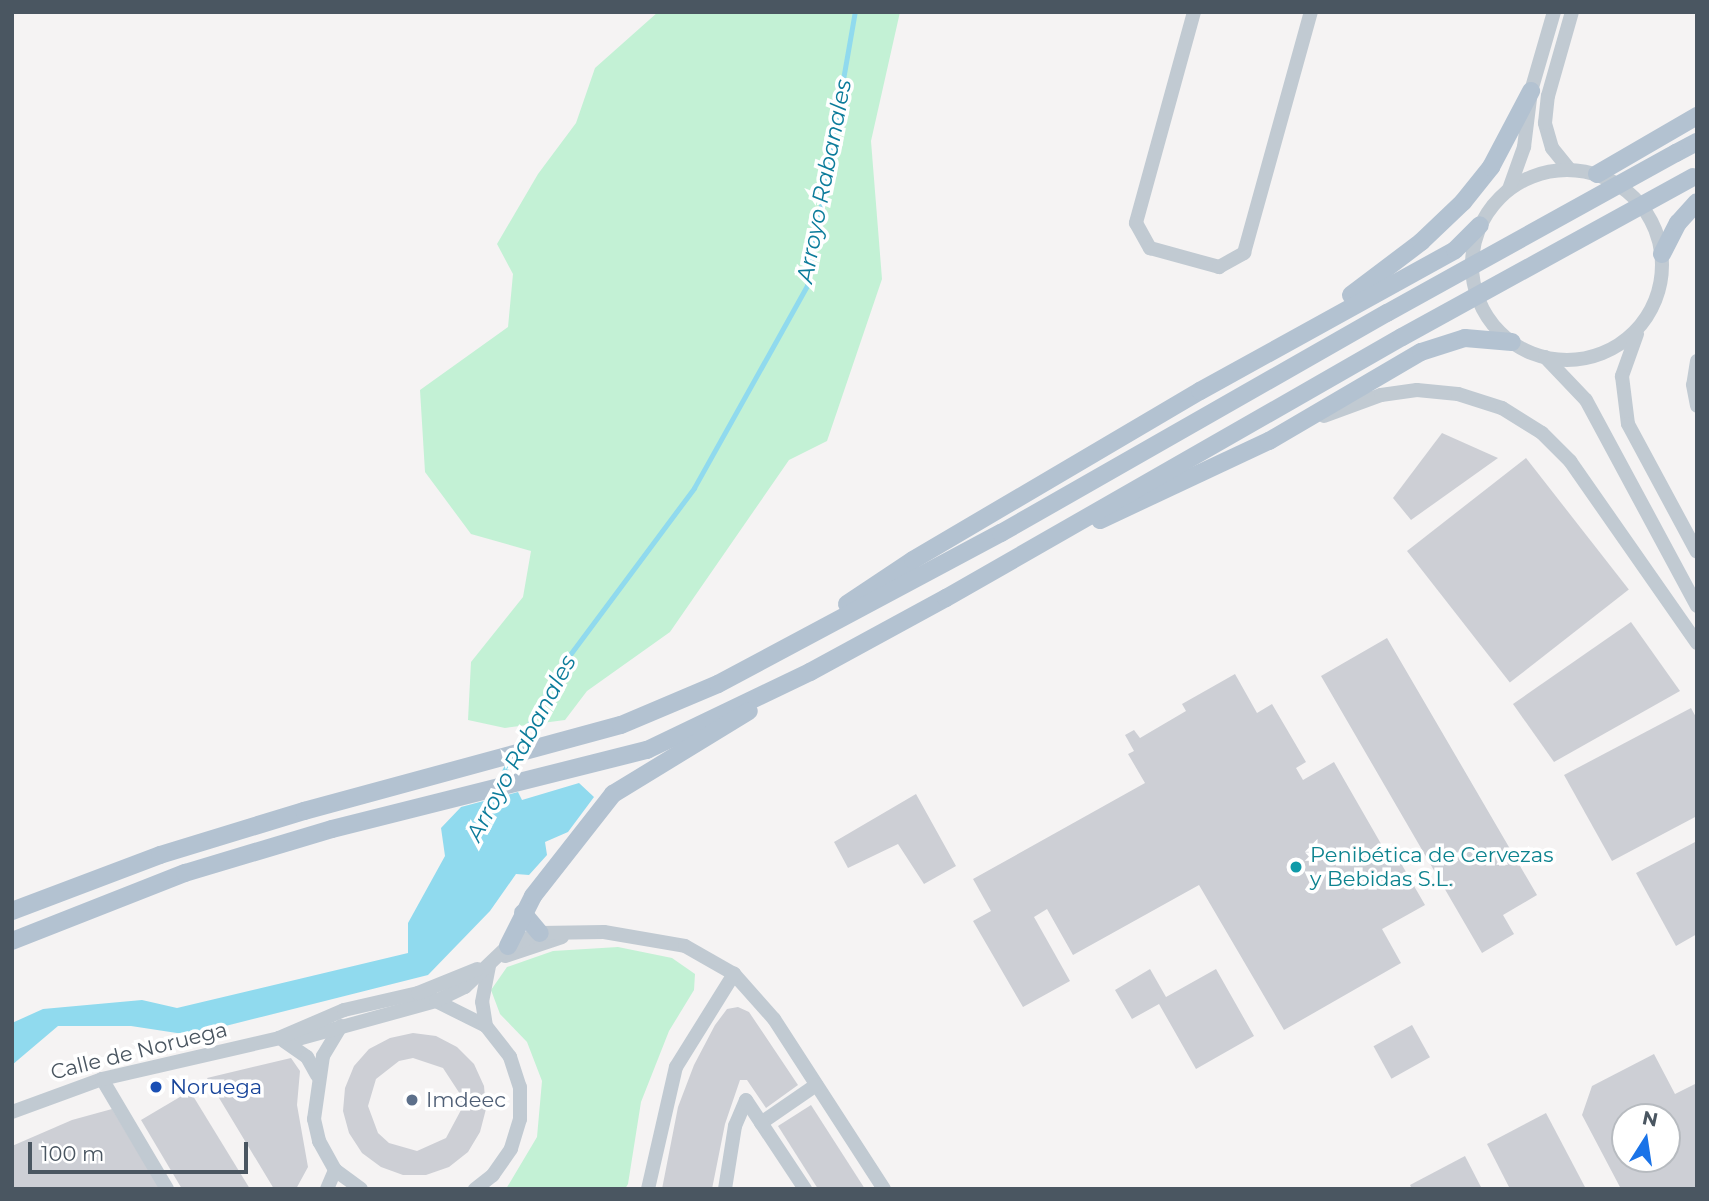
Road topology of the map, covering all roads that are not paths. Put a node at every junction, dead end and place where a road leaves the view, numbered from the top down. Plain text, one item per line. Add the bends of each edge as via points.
1 (1194, 12) edge
2 (1311, 12) edge
3 (1553, 12) edge
4 (1572, 12) edge
5 (1531, 91) junction
6 (1697, 116) edge
7 (1697, 142) edge
8 (1569, 169) junction
9 (1597, 174) junction
10 (1695, 176) edge
11 (1509, 189) junction
12 (1697, 202) edge
13 (1479, 225) junction
14 (1662, 254) junction
15 (1645, 320) junction
16 (1512, 342) junction
17 (1545, 357) junction
18 (1697, 361) edge
19 (1200, 391) junction
20 (1697, 406) edge
21 (1269, 441) junction
22 (1697, 552) edge
23 (999, 568) junction
24 (1697, 606) edge
25 (1697, 643) edge
26 (810, 672) junction
27 (718, 684) junction
28 (12, 911) edge
29 (523, 913) junction
30 (573, 932) junction
31 (540, 933) junction
32 (12, 940) edge
33 (508, 946) junction
34 (490, 961) junction
35 (734, 974) junction
36 (418, 993) junction
37 (436, 1001) junction
38 (486, 1026) junction
39 (339, 1028) junction
40 (279, 1038) junction
41 (317, 1075) junction
42 (102, 1079) junction
43 (816, 1085) junction
44 (12, 1112) edge
45 (761, 1123) junction
46 (335, 1170) junction
47 (167, 1189) edge
48 (327, 1189) edge
49 (361, 1189) edge
50 (475, 1189) edge
51 (648, 1189) edge
52 (725, 1189) edge
53 (805, 1189) edge
54 (884, 1189) edge

1 - 2 street via 1136,223 1150,248 1219,267 1244,253
3 - 5 street
4 - 8 street via 1545,123 1552,148
5 - 11 street via 1524,147
5 - 19 main road via 1491,167 1464,202 1421,243 1370,284
6 - 9 main road
7 - 27 main road, bridge via 1001,533
8 - 9 street
8 - 11 street via 1537,174
9 - 14 street via 1621,186 1641,205 1655,228
10 - 23 main road, bridge via 1402,337
11 - 13 street
12 - 14 main road via 1678,223
13 - 16 street via 1472,257 1475,289 1489,319
13 - 19 main road via 1455,250
14 - 15 street via 1662,277
15 - 17 street via 1625,340 1600,354 1573,359
15 - 22 street via 1626,353 1622,400 1641,451
16 - 17 street
16 - 21 main road via 1465,338 1421,352
17 - 24 street via 1586,400
18 - 20 street via 1693,385
19 - 27 main road via 913,560
21 - 23 main road
21 - 25 street via 1381,395 1417,390 1458,394 1503,408 1542,433 1570,461
23 - 26 main road
26 - 29 main road via 613,794
26 - 32 main road via 647,750 474,792 185,873
27 - 28 main road via 621,725 369,792 160,855
29 - 31 main road
29 - 33 main road
30 - 31 street
30 - 34 street
30 - 35 street via 643,937 685,946
31 - 33 street
33 - 34 street
34 - 36 street, Calle de Noruega via 456,981
34 - 37 street, Calle de Noruega via 465,987
34 - 38 street via 482,1002
35 - 43 street via 774,1019
35 - 51 street via 676,1067
36 - 37 street
36 - 39 street, Calle de Noruega via 401,1003 354,1014
36 - 40 street, Calle de Noruega via 344,1010
37 - 38 street
37 - 39 street, Calle de Noruega
38 - 50 street via 510,1057 520,1087 520,1119 511,1149 493,1175
39 - 40 street, Calle de Noruega via 298,1039
39 - 41 street
40 - 41 street via 298,1048
40 - 42 street, Calle de Noruega
41 - 46 street via 313,1119
42 - 44 street, Calle de Noruega
42 - 47 street
43 - 45 street
43 - 54 street
45 - 52 street via 746,1100 735,1126
45 - 53 street
46 - 48 street
46 - 49 street

